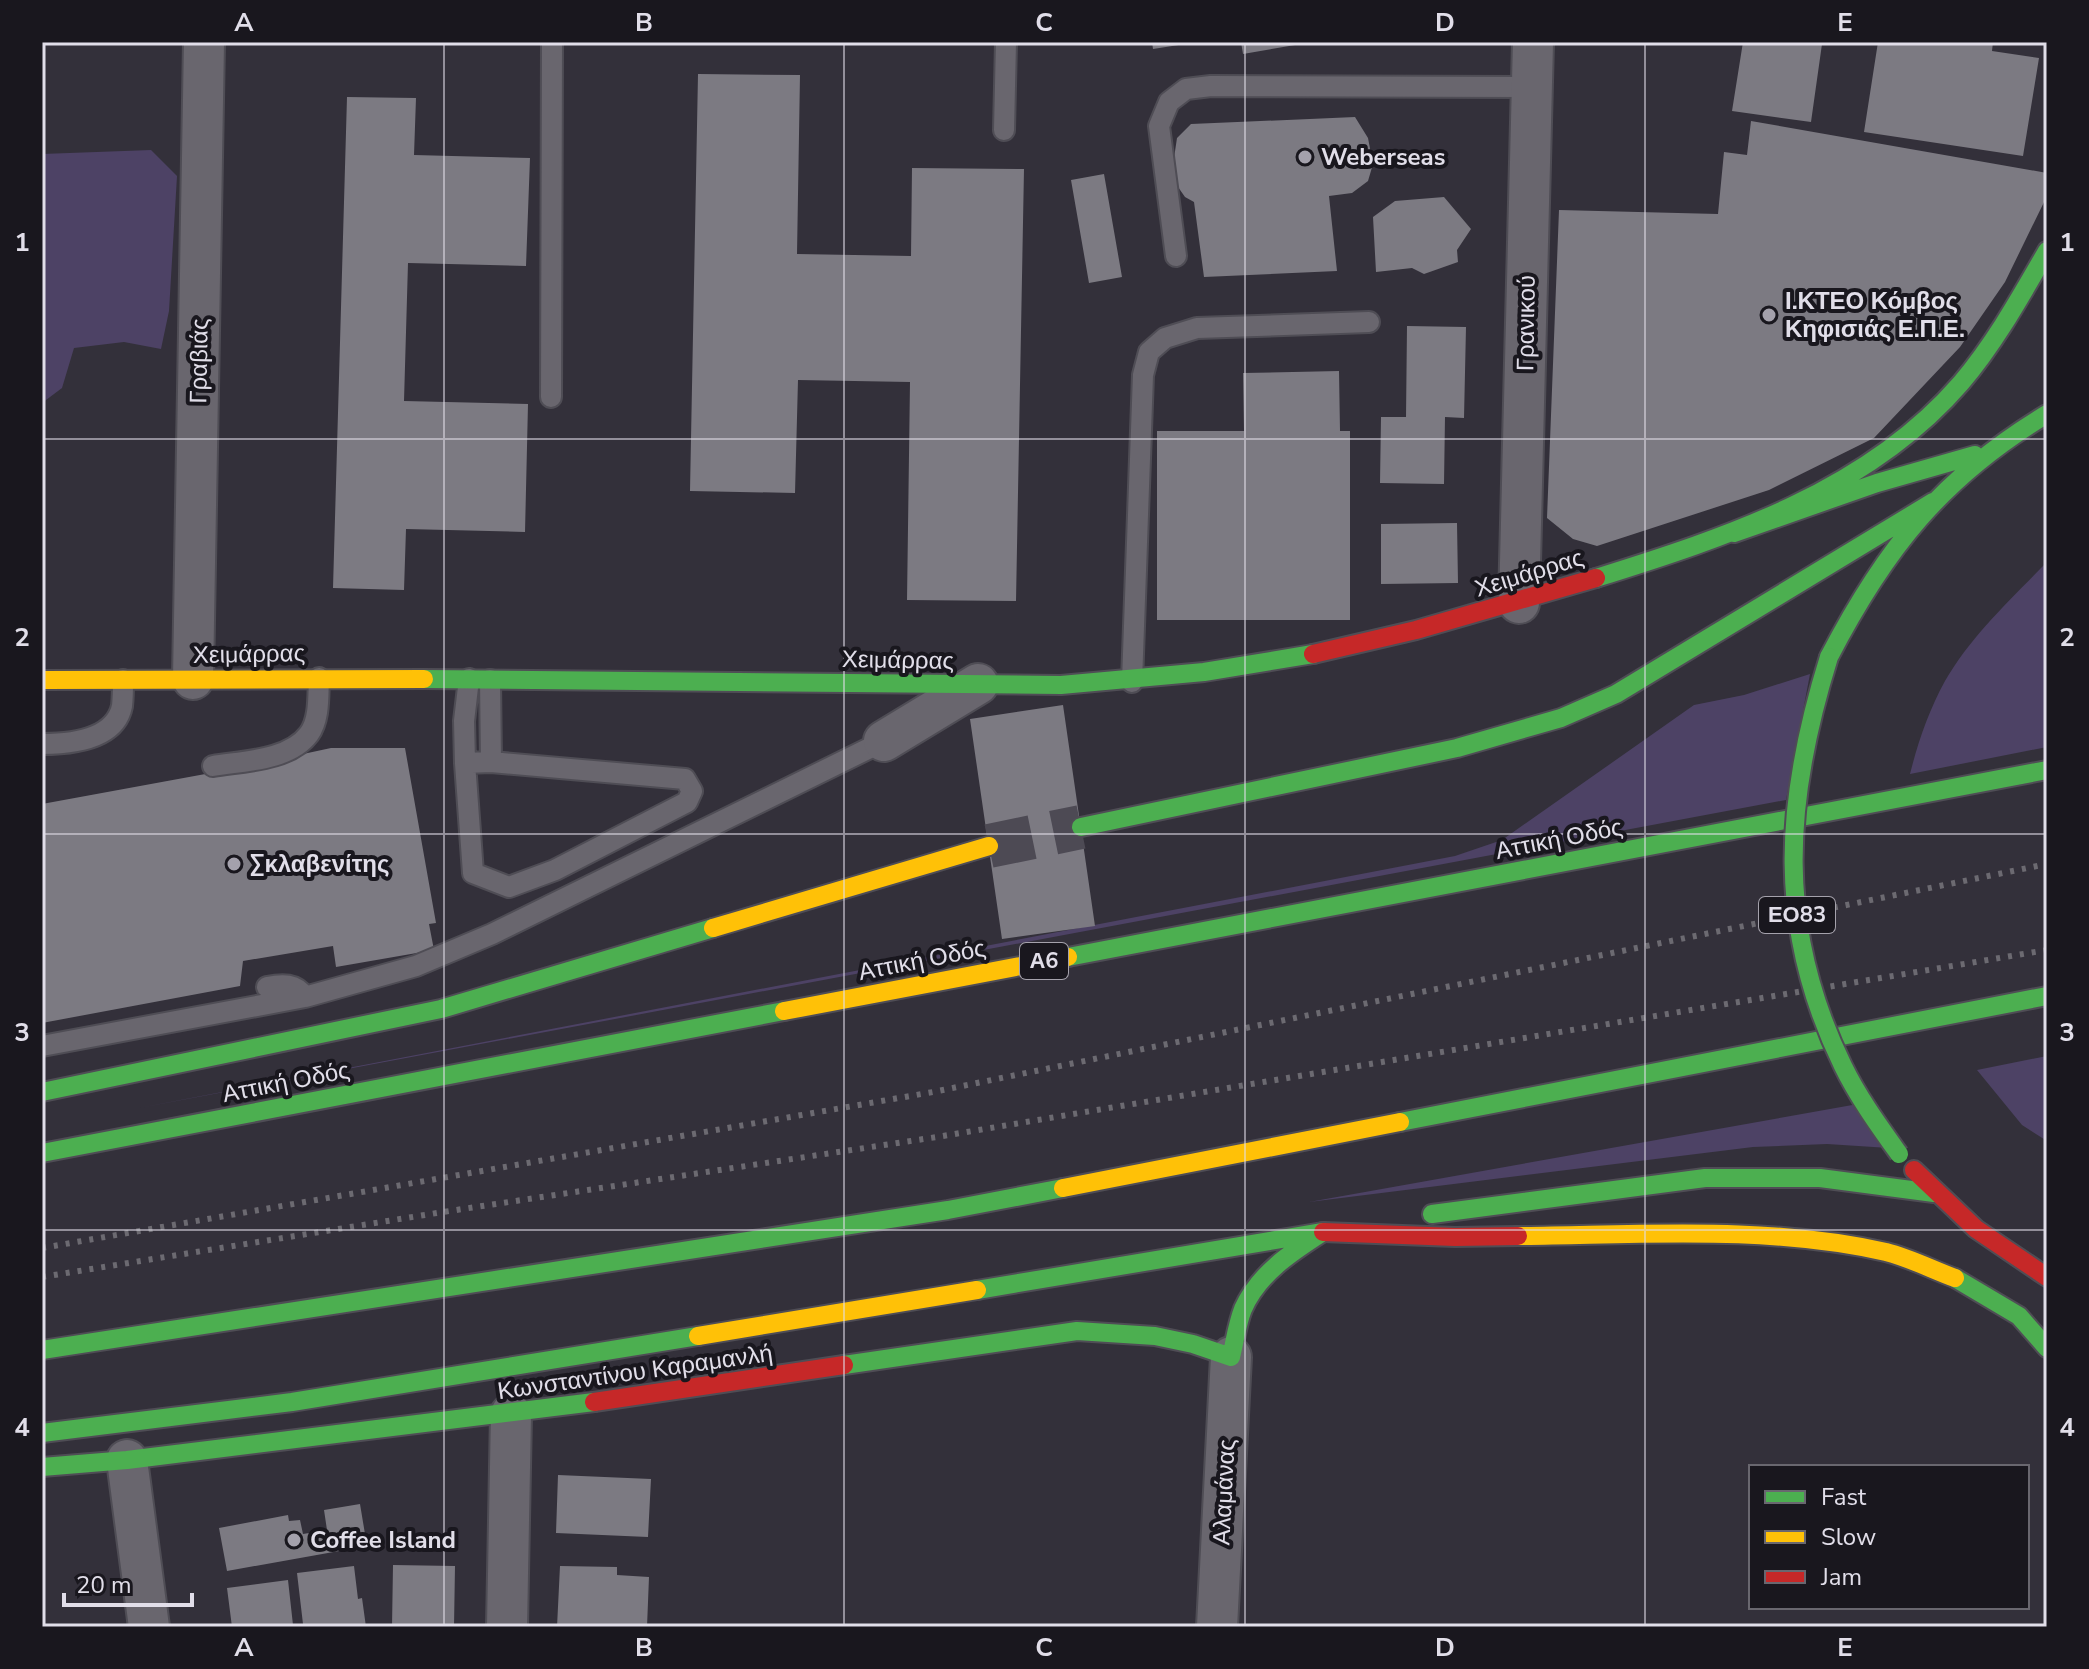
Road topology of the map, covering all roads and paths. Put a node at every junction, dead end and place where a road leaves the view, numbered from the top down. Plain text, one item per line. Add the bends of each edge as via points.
1 (204, 42) edge
2 (552, 42) edge
3 (1006, 42) edge
4 (1533, 42) edge
5 (1532, 87) junction
6 (1004, 130) dead end
7 (2047, 251) edge
8 (1176, 256) dead end
9 (1369, 322) dead end
10 (551, 397) dead end
11 (2047, 407) edge
12 (2040, 418) edge
13 (1989, 451) junction
14 (1933, 502) junction
15 (1734, 533) junction
16 (1519, 603) junction
17 (319, 678) junction
18 (193, 679) junction
19 (469, 679) junction
20 (42, 680) edge
21 (123, 680) junction
22 (490, 680) junction
23 (1132, 682) junction
24 (978, 684) junction
25 (884, 741) joint
26 (42, 744) edge
27 (491, 762) junction
28 (465, 763) junction
29 (213, 766) dead end
30 (2047, 770) edge
31 (1081, 827) tunnel mouth
32 (989, 846) tunnel mouth
33 (267, 987) dead end
34 (2047, 996) edge
35 (305, 997) junction
36 (42, 1046) edge
37 (42, 1092) edge
38 (42, 1153) edge
39 (1934, 1193) junction
40 (1323, 1232) junction
41 (2047, 1277) edge
42 (2047, 1348) edge
43 (42, 1350) edge
44 (1231, 1357) junction
45 (511, 1414) junction
46 (42, 1433) edge
47 (127, 1460) junction
48 (42, 1467) edge
49 (149, 1627) edge
50 (507, 1627) edge
51 (1217, 1627) edge

1 - 18 street, Γραβιάς
2 - 10 lane
3 - 6 lane
4 - 5 street, Γρανικού
5 - 8 lane via 1186,89 1169,102 1159,126
5 - 16 street, Γρανικού
7 - 15 main road via 1980,358 1945,400 1892,446 1841,480
9 - 23 lane via 1197,328 1165,338 1149,352 1143,375
11 - 12 main road
12 - 13 main road, ΕΟ83
13 - 14 main road, ΕΟ83
13 - 15 main road
14 - 31 main road via 1616,694 1561,718 1457,748
14 - 39 main road, ΕΟ83, bridge via 1880,565 1829,657 1800,758 1791,863 1806,966 1842,1065 1868,1111
15 - 16 main road, Χειμάρρας
16 - 23 main road, Χειμάρρας via 1353,645 1224,671
17 - 18 main road, Χειμάρρας
17 - 19 main road, Χειμάρρας
17 - 29 lane via 317,715 309,734 276,755
18 - 21 main road, Χειμάρρας
19 - 22 main road, Χειμάρρας
19 - 28 lane
20 - 21 main road, Χειμάρρας
21 - 26 lane via 122,706 106,729 69,744
22 - 24 main road, Χειμάρρας
22 - 27 lane
23 - 24 main road, Χειμάρρας
24 - 25 street
25 - 35 lane via 492,934 416,966
27 - 28 lane
27 - 28 lane via 685,779 692,791 687,802 555,870 509,887 473,873
30 - 38 main road, Αττική Οδός / Α6
32 - 37 main road via 441,1009
33 - 35 lane via 295,987
34 - 43 main road via 948,1210
35 - 36 lane
39 - 40 main road via 1822,1178 1748,1175 1471,1208
39 - 41 main road, ΕΟ83 via 1983,1236
40 - 42 main road via 1799,1237 1889,1253 1963,1281 2019,1316
40 - 44 main road via 1285,1256 1259,1282 1243,1309
40 - 46 main road via 292,1402
44 - 45 main road, Κωνσταντίνου Καραμανλή via 1154,1336 1077,1331
44 - 51 street, Αλαμάνας
45 - 47 main road, Κωνσταντίνου Καραμανλή
45 - 50 street
47 - 48 main road, Κωνσταντίνου Καραμανλή
47 - 49 street

